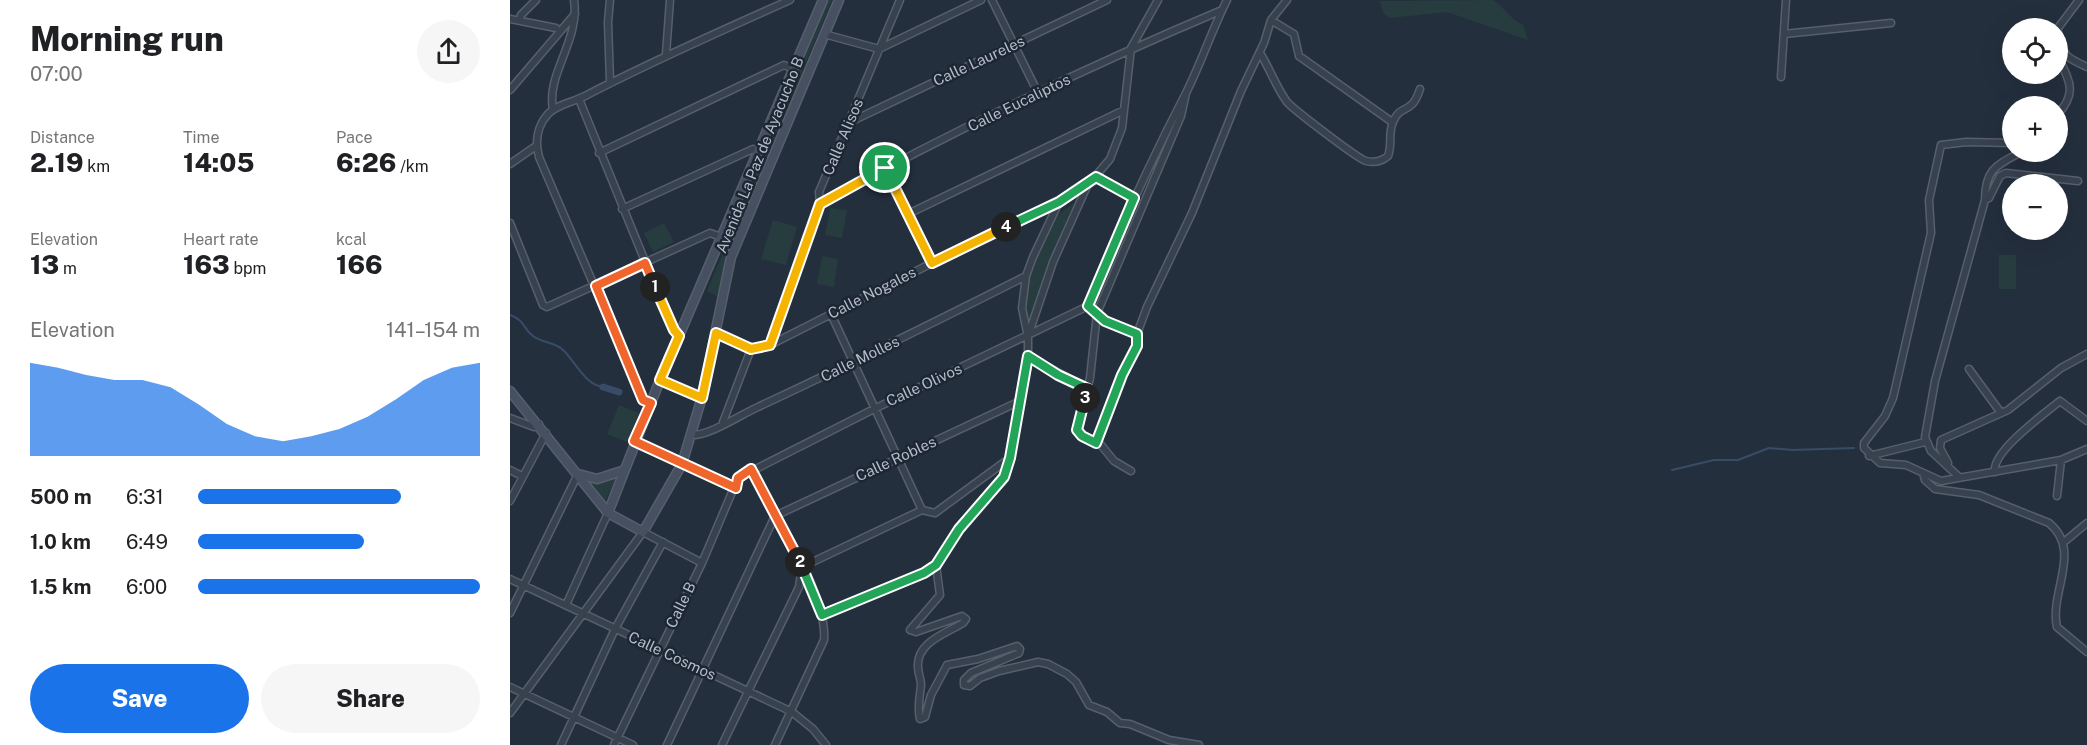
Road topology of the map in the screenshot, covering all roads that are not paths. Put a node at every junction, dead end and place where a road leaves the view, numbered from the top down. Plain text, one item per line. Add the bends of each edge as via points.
1 (536, 0) edge
2 (574, 0) edge
3 (610, 0) edge
4 (670, 0) edge
5 (790, 0) edge
6 (823, 0) edge
7 (839, 0) edge
8 (900, 0) edge
9 (981, 0) edge
10 (992, 0) edge
11 (1107, 0) edge
12 (1158, 0) edge
13 (1227, 0) edge
14 (1287, 0) edge
15 (1786, 0) edge
16 (2079, 0) edge
17 (1222, 10) junction
18 (575, 14) junction
19 (2066, 18) edge
20 (1270, 20) junction
21 (513, 21) edge
22 (1891, 23) dead end
23 (556, 28) dead end
24 (824, 34) junction
25 (1784, 34) junction
26 (1014, 45) junction
27 (1131, 48) junction
28 (879, 49) junction
29 (1260, 53) junction
30 (666, 54) junction
31 (2068, 58) edge
32 (2087, 67) edge
33 (793, 69) junction
34 (1781, 77) dead end
35 (610, 82) junction
36 (2068, 84) edge
37 (1420, 89) dead end
38 (510, 90) edge
39 (1038, 93) junction
40 (1185, 93) junction
41 (579, 99) junction
42 (2068, 103) edge
43 (554, 109) junction
44 (1124, 110) junction
45 (850, 122) junction
46 (1392, 122) junction
47 (2002, 143) edge
48 (536, 146) junction
49 (758, 151) junction
50 (599, 153) junction
51 (2005, 162) edge
52 (510, 164) edge
53 (885, 168) junction
54 (1096, 177) junction
55 (2078, 181) dead end
56 (1089, 184) junction
57 (1134, 198) junction
58 (1985, 200) junction
59 (1059, 202) junction
60 (820, 204) junction
61 (622, 209) junction
62 (908, 214) junction
63 (510, 223) edge
64 (722, 237) junction
65 (645, 263) junction
66 (932, 263) junction
67 (1026, 276) junction
68 (596, 286) junction
69 (1088, 306) junction
70 (1097, 312) junction
71 (831, 314) junction
72 (716, 333) junction
73 (1137, 334) junction
74 (679, 336) junction
75 (1028, 337) junction
76 (770, 345) junction
77 (751, 349) junction
78 (2087, 354) edge
79 (1028, 356) junction
80 (852, 363) junction
81 (1969, 369) dead end
82 (660, 380) junction
83 (1088, 389) junction
84 (510, 391) edge
85 (702, 398) junction
86 (1018, 402) junction
87 (651, 403) junction
88 (873, 409) junction
89 (2001, 413) junction
90 (510, 418) edge
91 (2087, 421) edge
92 (723, 422) junction
93 (539, 424) junction
94 (546, 433) junction
95 (692, 435) junction
96 (634, 441) junction
97 (1925, 442) junction
98 (1096, 443) junction
99 (2087, 449) edge
100 (1869, 456) junction
101 (897, 458) junction
102 (1010, 458) junction
103 (2061, 460) junction
104 (682, 464) junction
105 (1947, 466) junction
106 (751, 469) junction
107 (510, 470) edge
108 (622, 471) junction
109 (1131, 471) dead end
110 (1995, 472) junction
111 (1923, 473) junction
112 (578, 474) junction
113 (522, 476) junction
114 (1959, 477) junction
115 (736, 488) junction
116 (2057, 496) dead end
117 (510, 501) edge
118 (922, 510) junction
119 (608, 513) junction
120 (775, 516) junction
121 (2087, 523) edge
122 (643, 532) junction
123 (663, 542) junction
124 (2064, 542) junction
125 (702, 563) junction
126 (936, 565) junction
127 (802, 567) junction
128 (510, 579) edge
129 (523, 585) junction
130 (566, 605) junction
131 (510, 613) edge
132 (583, 614) junction
133 (822, 615) junction
134 (615, 629) junction
135 (659, 650) junction
136 (2087, 652) edge
137 (703, 670) junction
138 (510, 687) edge
139 (747, 691) junction
140 (525, 694) junction
141 (792, 712) junction
142 (510, 713) edge
143 (573, 717) junction
144 (617, 738) junction
145 (561, 745) edge
146 (614, 745) edge
147 (633, 745) edge
148 (667, 745) edge
149 (722, 745) edge
150 (775, 745) edge
151 (826, 745) edge
152 (1199, 745) edge

1 - 21 street
2 - 18 street
3 - 35 street
4 - 30 street
5 - 30 street
6 - 33 main road
7 - 24 main road, Avenida La Paz de Ayacucho B
8 - 28 street, Calle Alisos
9 - 28 street
10 - 26 street
11 - 26 street, Calle Laureles
12 - 27 street
13 - 17 street
14 - 20 street
15 - 25 street
16 - 19 street
17 - 27 street, Calle Eucaliptos
17 - 40 street
18 - 38 street
18 - 43 street via 562,67 552,87
20 - 29 street
20 - 46 street via 1294,34 1299,56
21 - 23 street
22 - 25 street
24 - 28 street
24 - 72 main road, Avenida La Paz de Ayacucho B via 731,257
25 - 34 street
26 - 39 street
26 - 45 street, Calle Laureles
27 - 39 street, Calle Eucaliptos
27 - 44 street
28 - 45 street, Calle Alisos
29 - 46 street via 1288,104 1362,159 1372,162 1388,156
29 - 73 street
30 - 35 street
31 - 32 street
33 - 49 main road
33 - 50 street via 784,65
35 - 41 street
36 - 42 street
37 - 46 street via 1415,104
39 - 53 street, Calle Eucaliptos
40 - 57 street
40 - 70 street via 1181,116
41 - 43 street
41 - 50 street
43 - 48 street via 540,124
44 - 54 street via 1119,141
44 - 62 street
45 - 60 street, Calle Alisos via 819,192
47 - 100 street via 1941,145 1929,200 1932,233 1926,263 1893,398 1885,416 1864,443
48 - 52 street
48 - 68 street
49 - 61 street via 753,149
49 - 64 main road
50 - 61 street
51 - 58 street via 1991,171 1986,180
53 - 60 street, Calle Eucaliptos
53 - 62 street
54 - 56 street
54 - 57 street
55 - 58 street via 2006,172
56 - 59 street, Calle Nogales
56 - 75 street via 1053,262
57 - 69 street
58 - 97 street via 1935,381
59 - 66 street, Calle Nogales
59 - 67 street
60 - 76 street, Calle Alisos
61 - 65 street
62 - 66 street
63 - 68 street via 543,304 548,307
64 - 65 street via 711,233
64 - 74 main road
65 - 68 street
65 - 74 street
66 - 71 street, Calle Nogales
67 - 75 street via 1022,308
67 - 80 street, Calle Molles
68 - 87 street via 635,383 643,400
69 - 70 street
69 - 75 street, Calle Olivos
70 - 73 street via 1108,323
70 - 83 street
71 - 76 street, Calle Nogales
71 - 80 street
72 - 77 street
72 - 85 main road, Avenida La Paz de Ayacucho B
73 - 98 street via 1137,346
74 - 82 main road
75 - 79 street
75 - 88 street, Calle Olivos
76 - 77 street, Calle Nogales
77 - 92 street
78 - 89 street via 2061,368
79 - 83 street
79 - 86 street
80 - 88 street
80 - 92 street, Calle Molles
81 - 89 street
82 - 85 street
82 - 87 main road
83 - 98 street via 1077,430
84 - 93 main road
85 - 95 main road, Avenida La Paz de Ayacucho B
86 - 101 street, Calle Robles
86 - 102 street
87 - 96 main road
88 - 101 street
88 - 106 street, Calle Olivos
89 - 105 street via 1941,440
90 - 93 street via 534,428
91 - 110 street via 2060,401 2006,446 1994,463
92 - 95 street, Calle Molles via 702,435
93 - 94 main road
94 - 112 main road
94 - 113 street
95 - 104 main road, Avenida La Paz de Ayacucho B
96 - 104 street
96 - 108 main road
97 - 100 street
97 - 105 street
98 - 109 street
99 - 103 street
100 - 111 street via 1880,463 1906,465
101 - 118 street
101 - 120 street, Calle Robles
102 - 118 street via 939,511 931,514
102 - 126 street via 1004,477 959,529
103 - 110 street
103 - 116 street
104 - 115 street
104 - 122 main road, Avenida La Paz de Ayacucho B
105 - 114 street
106 - 115 street, Calle B via 738,478
106 - 120 street
107 - 113 street
108 - 112 main road via 597,479
108 - 119 main road
110 - 114 street
111 - 114 street via 1938,480
111 - 124 street via 1924,480 1935,489 1979,495 2049,523
112 - 119 main road
112 - 129 street
113 - 117 street
115 - 125 street, Calle B
118 - 127 street
119 - 122 main road
119 - 130 street
120 - 127 street
120 - 137 street
121 - 124 street
122 - 123 street
122 - 132 street, Avenida La Paz de Ayacucho B
123 - 125 street
123 - 134 street
124 - 136 street via 2063,579 2055,620 2060,631
125 - 135 street, Calle B
126 - 133 street
126 - 152 street via 940,595 910,632 962,616 966,621 921,651 920,719 925,717 931,695 947,665 1017,646 1019,653 971,673 964,685 1038,662 1067,674 1089,705 1114,716 1120,723 1169,740
127 - 133 street
127 - 139 street via 799,586
128 - 129 street, Calle Cosmos
129 - 130 street, Calle Cosmos
129 - 131 street
130 - 132 street, Calle Cosmos
132 - 134 street, Calle Cosmos
132 - 140 street, Avenida La Paz de Ayacucho B
133 - 141 street via 824,640
134 - 135 street, Calle Cosmos
134 - 143 street
135 - 137 street, Calle Cosmos
135 - 144 street, Calle B
137 - 139 street, Calle Cosmos
137 - 148 street
138 - 140 street
139 - 141 street, Calle Cosmos
139 - 149 street
140 - 142 street, Avenida La Paz de Ayacucho B
140 - 143 street
141 - 150 street
141 - 151 street, Calle Cosmos
143 - 144 street
143 - 145 street
144 - 146 street, Calle B
144 - 147 street

